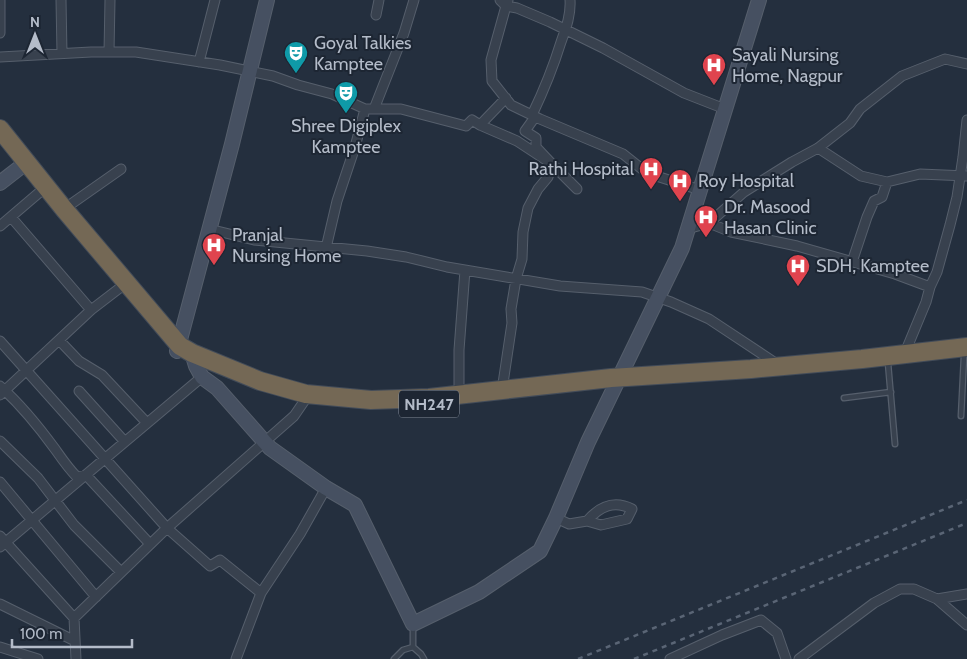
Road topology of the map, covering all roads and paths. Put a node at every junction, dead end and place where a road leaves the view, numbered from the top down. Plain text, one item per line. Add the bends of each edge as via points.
1 (0, 0) edge
2 (61, 0) edge
3 (110, 0) edge
4 (216, 0) edge
5 (267, 0) edge
6 (379, 0) edge
7 (414, 0) edge
8 (570, 0) edge
9 (758, 0) edge
10 (505, 2) edge
11 (376, 15) dead end
12 (565, 30) junction
13 (0, 33) edge
14 (110, 52) junction
15 (62, 53) junction
16 (0, 57) edge
17 (199, 62) junction
18 (967, 64) edge
19 (249, 75) junction
20 (506, 98) junction
21 (369, 109) junction
22 (725, 109) junction
23 (534, 116) junction
24 (967, 120) edge
25 (480, 125) junction
26 (0, 129) edge
27 (0, 140) edge
28 (818, 148) junction
29 (24, 164) junction
30 (552, 164) junction
31 (121, 169) dead end
32 (963, 176) edge
33 (887, 182) junction
34 (0, 183) edge
35 (577, 189) dead end
36 (700, 190) junction
37 (41, 191) junction
38 (64, 209) junction
39 (11, 217) junction
40 (709, 223) junction
41 (0, 226) edge
42 (209, 229) junction
43 (688, 229) junction
44 (326, 248) junction
45 (852, 262) junction
46 (465, 270) junction
47 (516, 279) junction
48 (121, 287) junction
49 (930, 287) junction
50 (658, 297) junction
51 (91, 310) junction
52 (59, 340) junction
53 (0, 341) edge
54 (184, 353) junction
55 (966, 353) edge
56 (898, 360) junction
57 (785, 370) junction
58 (27, 371) junction
59 (616, 383) junction
60 (2, 390) edge
61 (79, 391) dead end
62 (891, 392) junction
63 (495, 394) junction
64 (459, 395) junction
65 (305, 397) junction
66 (844, 398) dead end
67 (961, 416) dead end
68 (147, 423) junction
69 (0, 440) edge
70 (125, 442) junction
71 (265, 442) junction
72 (895, 444) dead end
73 (105, 459) junction
74 (86, 475) junction
75 (0, 482) edge
76 (326, 488) junction
77 (56, 500) junction
78 (556, 518) junction
79 (32, 520) junction
80 (587, 520) dead end
81 (167, 528) junction
82 (2, 542) edge
83 (150, 544) junction
84 (121, 572) junction
85 (261, 593) junction
86 (967, 594) edge
87 (96, 597) junction
88 (937, 598) junction
89 (0, 604) edge
90 (74, 618) junction
91 (413, 624) junction
92 (967, 625) edge
93 (75, 641) junction
94 (0, 647) edge
95 (413, 647) junction
96 (38, 659) edge
97 (76, 659) edge
98 (236, 659) edge
99 (394, 659) edge
100 (424, 659) edge
101 (670, 659) edge
102 (786, 659) edge
103 (799, 659) edge

1 - 13 street
2 - 15 street
3 - 14 street
4 - 17 street
5 - 19 street
6 - 11 street
7 - 21 street via 404,33
8 - 12 street
9 - 22 street
10 - 12 street
10 - 20 street via 491,60 492,81
12 - 22 street via 684,93
12 - 23 street via 550,79
14 - 15 street
14 - 17 street via 136,52
15 - 16 street
17 - 19 street
18 - 28 street via 946,59 902,76
19 - 21 street via 273,76
19 - 42 street
19 - 54 street via 237,84
20 - 23 street
20 - 25 street
21 - 25 street via 401,109 466,126 472,120
21 - 44 street via 337,201
22 - 36 street
23 - 30 street via 525,131 536,138 536,147
23 - 36 street via 624,154 646,173
24 - 32 street
25 - 30 street via 517,141
26 - 29 highway
27 - 29 highway
28 - 33 street via 861,176
28 - 40 street via 744,192
29 - 34 street
29 - 37 highway
29 - 38 highway
30 - 35 street
30 - 47 street via 548,177 528,208 522,232 522,259
31 - 38 street
32 - 33 street via 920,174
32 - 49 street
33 - 45 street via 882,197 874,201
36 - 43 street
37 - 39 street
37 - 48 highway
38 - 54 highway
39 - 41 street
39 - 51 street
40 - 43 street
40 - 45 street via 730,232
42 - 44 street via 254,240
42 - 54 street
43 - 50 street
44 - 46 street via 367,251
45 - 49 street
46 - 47 street
46 - 64 street
47 - 50 street via 642,292
47 - 63 street via 512,324
48 - 51 street
48 - 54 highway
49 - 56 street
50 - 57 street via 709,318
50 - 59 street
51 - 52 street
52 - 58 street
52 - 68 street via 79,361 102,375
53 - 58 street
54 - 65 highway, NH247 via 286,397
54 - 68 street
54 - 71 street
55 - 56 highway, NH247
55 - 67 lane
56 - 57 highway, NH247
56 - 62 lane
57 - 59 highway, NH247
58 - 60 street
58 - 73 street
59 - 63 highway, NH247
59 - 78 street
60 - 74 street via 35,424 77,477
61 - 70 street
62 - 66 lane
62 - 72 lane
63 - 64 highway, NH247
63 - 65 highway, NH247 via 374,408
64 - 65 highway, NH247 via 371,400
65 - 71 street via 294,416
68 - 70 street
69 - 77 street
70 - 73 street
71 - 76 street
71 - 81 street
73 - 74 street
73 - 81 street
74 - 77 street
74 - 83 street
75 - 79 street
76 - 85 street
76 - 91 street via 355,505
77 - 79 street
77 - 84 street via 88,540
78 - 80 street via 569,524
78 - 91 street via 540,551 479,592
79 - 82 street
79 - 87 street
81 - 83 street
81 - 85 street via 210,566 220,560
82 - 90 street
83 - 84 street
84 - 87 street
85 - 98 street
86 - 88 street
87 - 90 street
88 - 92 street
88 - 103 street via 914,589 900,589 874,603
89 - 93 street
90 - 93 street
91 - 95 lane
93 - 97 street
94 - 96 street
95 - 99 lane via 403,650
95 - 100 lane
101 - 102 street via 761,620 777,633

